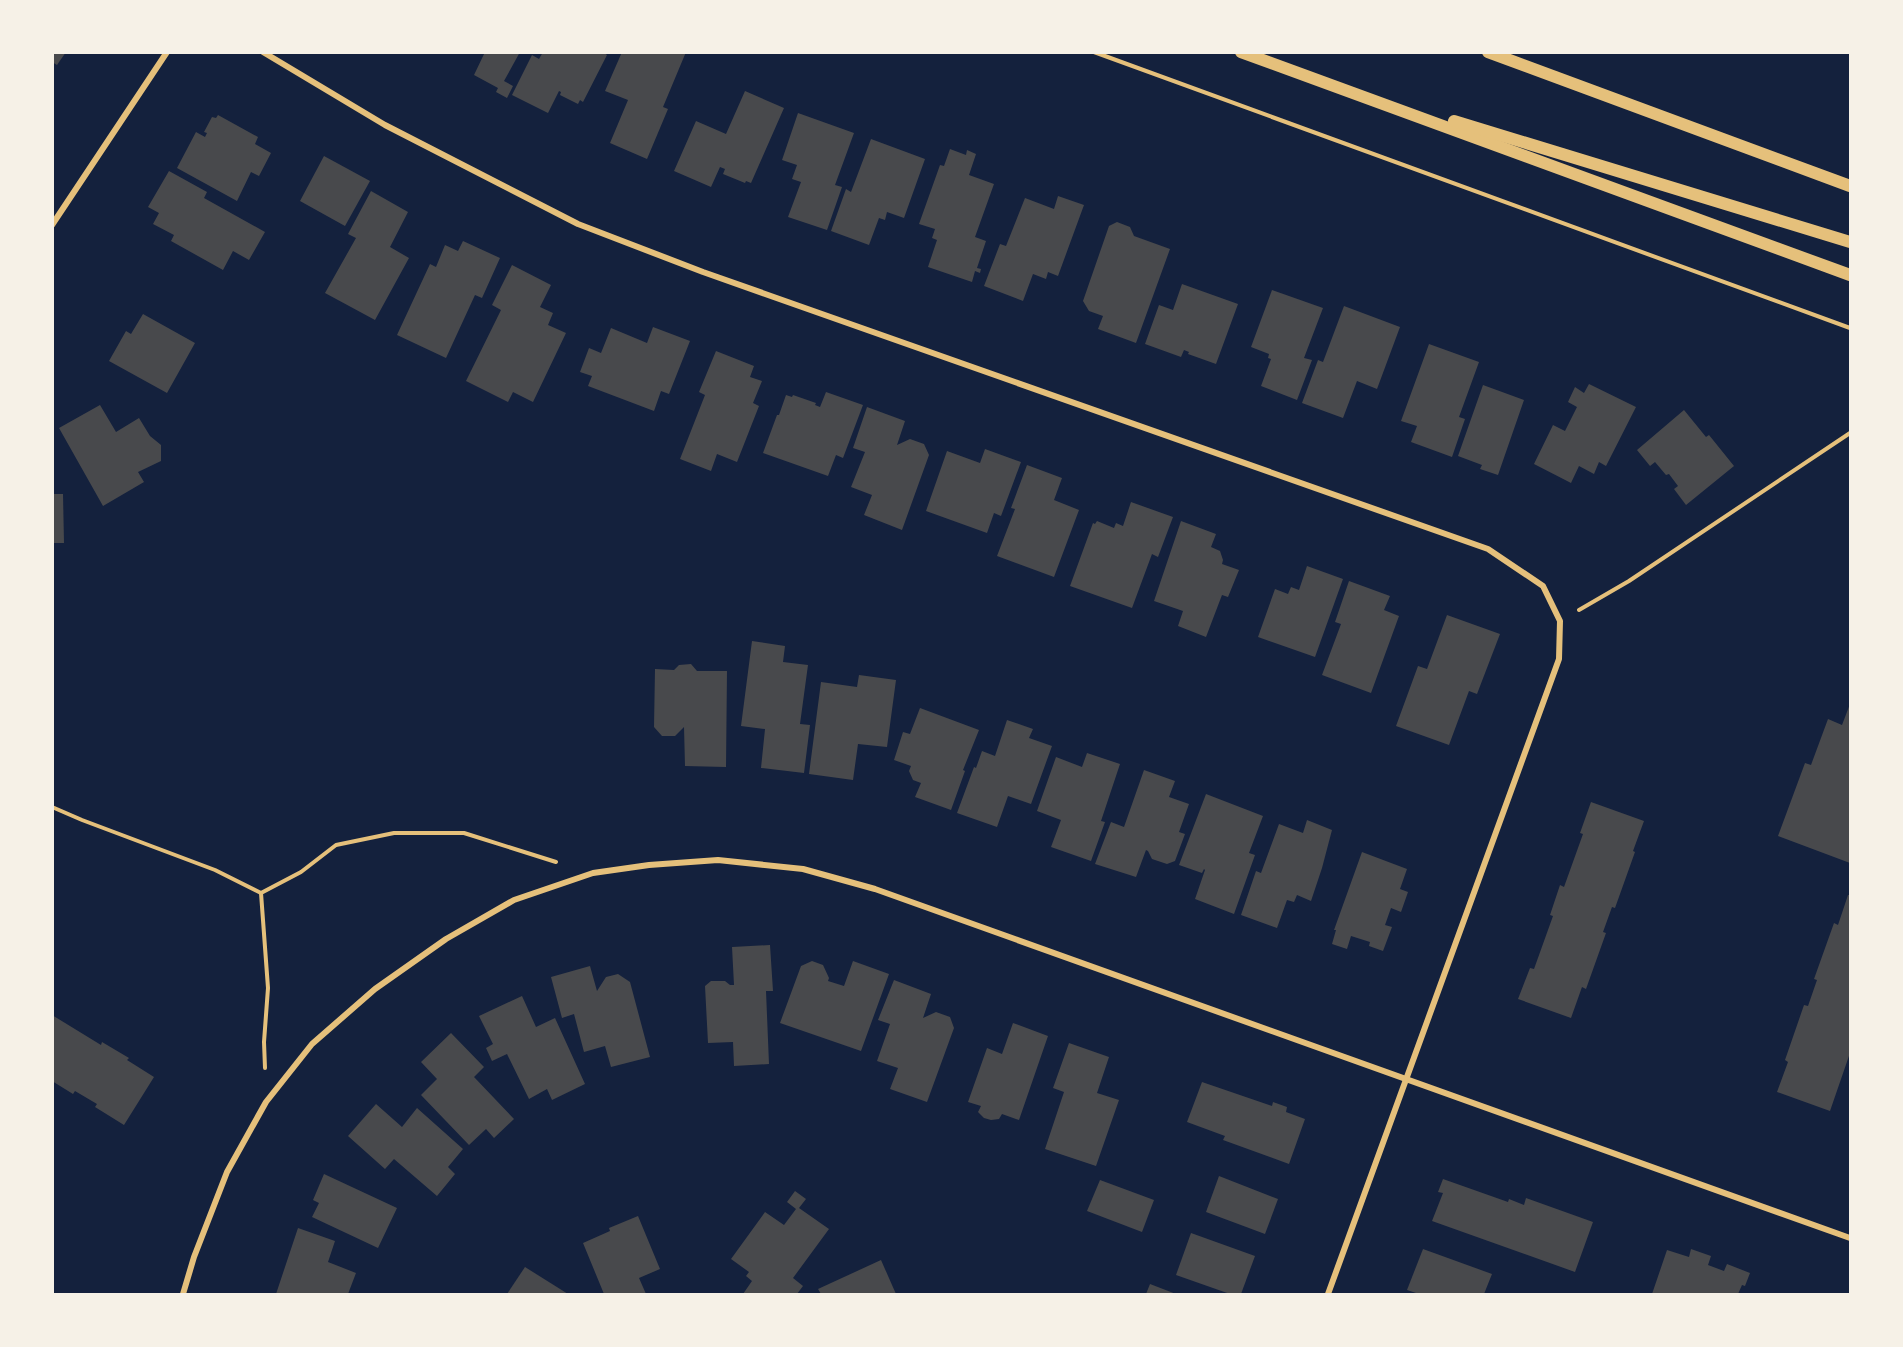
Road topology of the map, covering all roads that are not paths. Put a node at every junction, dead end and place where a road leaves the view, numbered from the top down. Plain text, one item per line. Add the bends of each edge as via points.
1 (167, 52) edge
2 (263, 52) edge
3 (1241, 52) edge
4 (1488, 52) edge
5 (1318, 80) junction
6 (1851, 186) edge
7 (52, 225) edge
8 (1851, 242) edge
9 (1851, 275) edge
10 (1405, 1079) junction
11 (1851, 1238) edge
12 (183, 1294) edge
13 (1328, 1294) edge

1 - 7 street
2 - 10 street via 385,125 578,224 703,272 1488,549 1543,586 1560,621 1559,659
3 - 5 main road
4 - 6 main road
5 - 8 main road
5 - 9 main road
10 - 11 street
10 - 12 street via 875,889 803,869 718,860 593,873 514,900 446,939 375,988 312,1044 266,1102 227,1172
10 - 13 street

